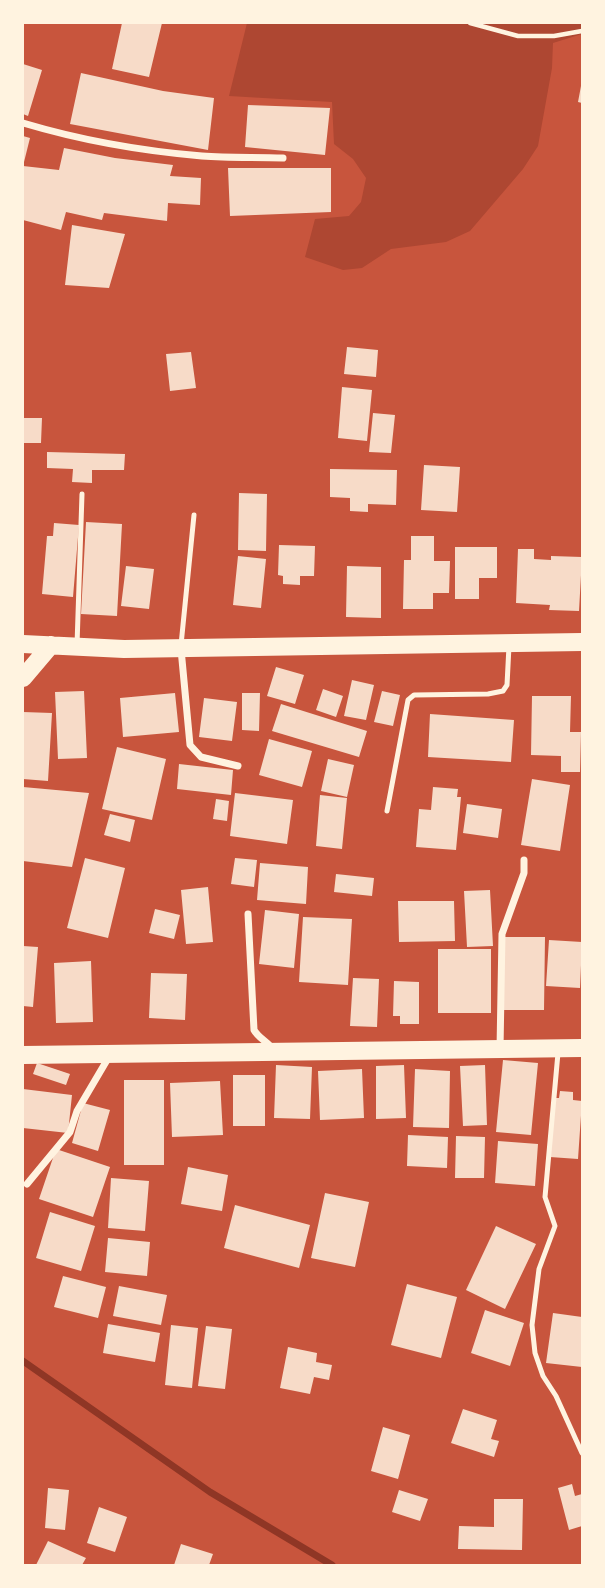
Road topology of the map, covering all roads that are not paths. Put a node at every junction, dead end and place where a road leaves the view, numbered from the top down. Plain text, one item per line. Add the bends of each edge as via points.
1 (23, 123) edge
2 (283, 158) dead end
3 (82, 494) dead end
4 (194, 515) dead end
5 (582, 642) edge
6 (509, 643) junction
7 (23, 645) edge
8 (51, 645) junction
9 (77, 646) junction
10 (181, 648) junction
11 (23, 678) edge
12 (238, 766) dead end
13 (387, 811) dead end
14 (524, 860) dead end
15 (248, 914) dead end
16 (559, 1048) junction
17 (582, 1048) edge
18 (500, 1049) junction
19 (274, 1052) junction
20 (110, 1054) junction
21 (23, 1055) edge
22 (27, 1184) dead end
23 (582, 1452) edge

1 - 2 street via 61,135 147,149
3 - 9 lane
4 - 10 lane
5 - 6 highway
6 - 10 highway
6 - 13 lane via 503,691 414,695 408,700
7 - 8 highway
8 - 9 highway
8 - 11 highway
9 - 10 highway
10 - 12 street via 190,745 201,757
14 - 18 street via 524,873 502,934
15 - 19 street via 254,1030
16 - 17 highway
16 - 18 highway
16 - 23 lane via 545,1198 555,1226 539,1269 532,1325 543,1376
18 - 19 highway
19 - 20 highway
20 - 21 highway
20 - 22 street via 70,1132

